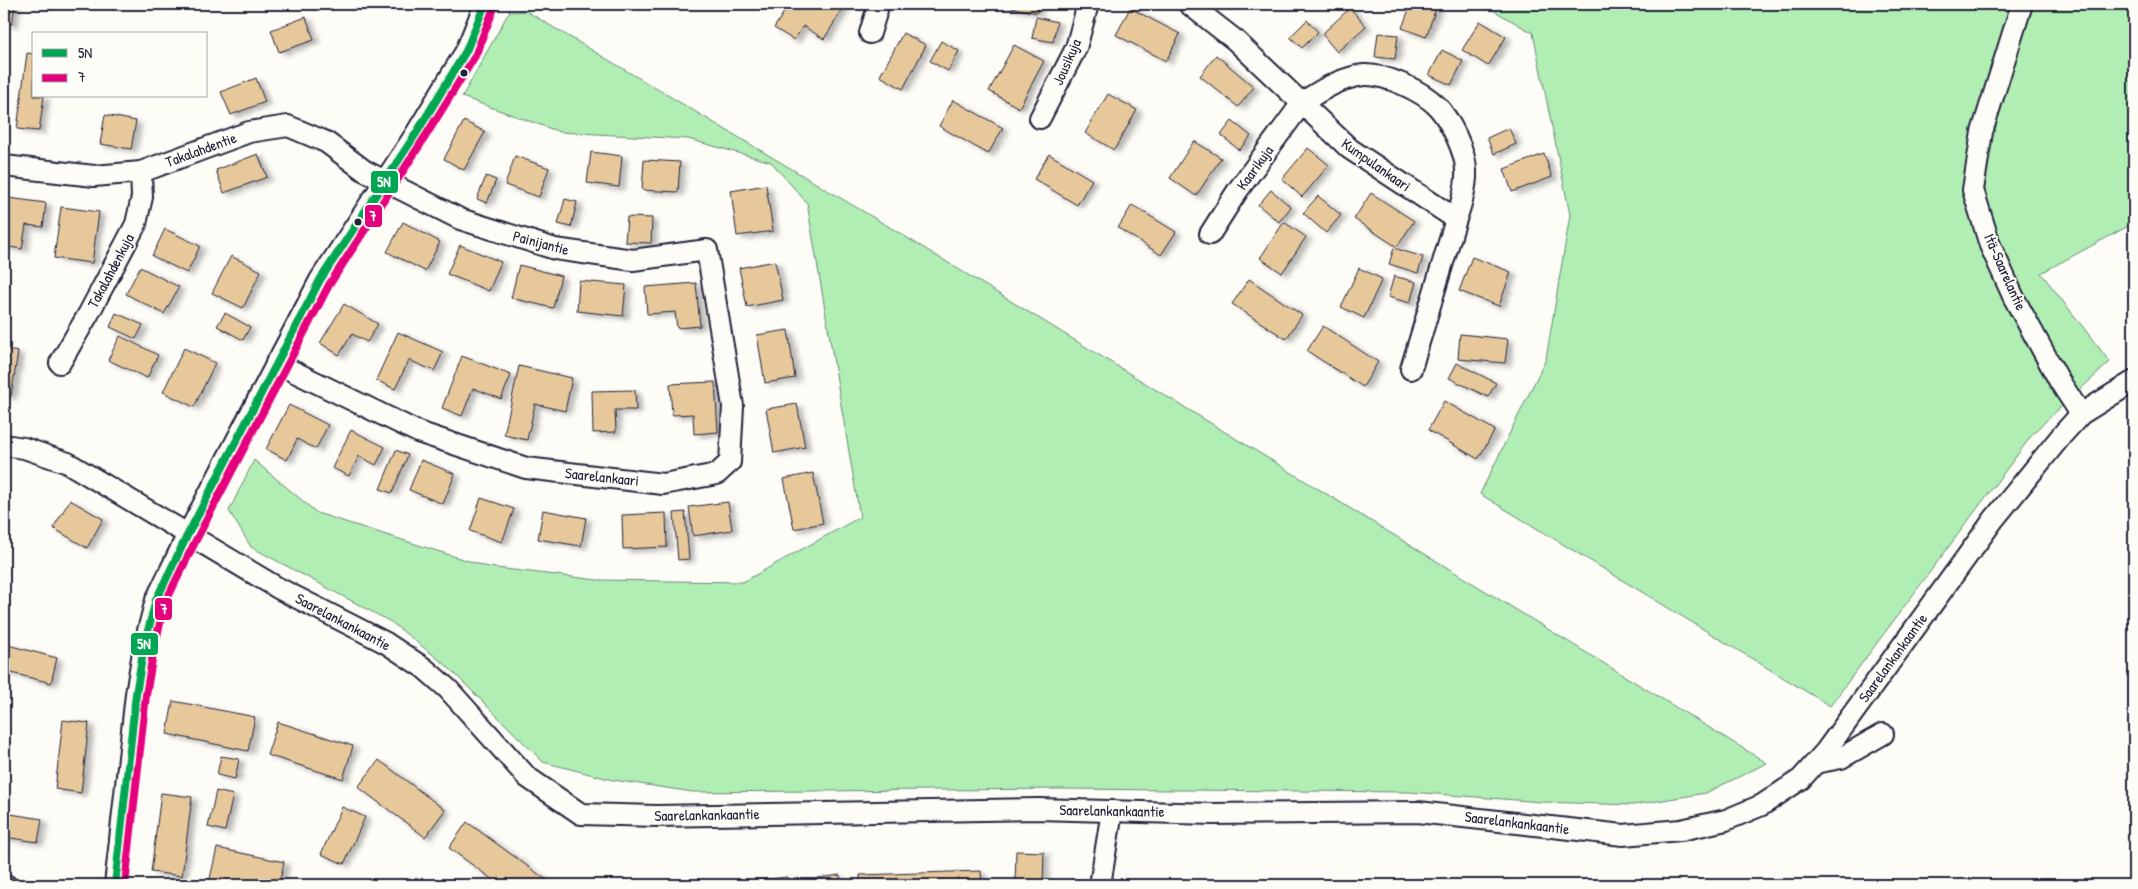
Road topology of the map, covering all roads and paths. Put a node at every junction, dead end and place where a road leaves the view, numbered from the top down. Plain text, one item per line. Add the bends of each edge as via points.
1 (485, 4) edge
2 (876, 4) edge
3 (1088, 4) edge
4 (1189, 4) edge
5 (2022, 4) edge
6 (870, 33) dead end
7 (1302, 103) junction
8 (1040, 118) dead end
9 (4, 166) edge
10 (141, 172) junction
11 (384, 181) junction
12 (1456, 220) junction
13 (1210, 234) dead end
14 (707, 250) joint
15 (60, 362) dead end
16 (276, 363) junction
17 (1411, 369) dead end
18 (2134, 381) edge
19 (2081, 414) junction
20 (4, 445) edge
21 (187, 536) junction
22 (1883, 734) dead end
23 (1815, 763) junction
24 (1112, 811) junction
25 (115, 885) edge
26 (1100, 885) edge

1 - 11 street via 466,50
2 - 6 street
3 - 8 street, Jousikuja via 1076,48
4 - 7 street, Kumpulankaari via 1235,40
5 - 19 street, Itä-Saarelantie via 1982,132 1973,190 1990,245 2014,298
7 - 12 street, Kumpulankaari via 1350,150
7 - 12 street via 1315,94 1365,75 1399,81 1436,106 1458,137 1467,170
7 - 13 street, Kaarikuja
9 - 10 street, Takalahdentie via 94,176
10 - 11 street, Takalahdentie via 250,132 288,126 326,142
10 - 15 street, Takalahdenkuja via 142,197 136,224
11 - 14 street, Painijantie via 460,219 555,249 633,260
11 - 16 street via 320,280
12 - 17 street
14 - 16 street, Saarelankaari via 733,406 730,462 717,474 663,484 526,468 418,432
16 - 21 street
18 - 19 street, Saarelankankaantie
19 - 23 street, Saarelankankaantie via 1994,519
20 - 21 street, Saarelankankaantie via 24,448 68,464
21 - 24 street, Saarelankankaantie via 278,588 386,642 424,668 448,689 527,777 581,814
21 - 25 street via 156,600 144,646
22 - 23 street via 1841,758
23 - 24 street, Saarelankankaantie via 1801,779 1762,805 1726,820 1681,830 1623,835 1418,812 1212,814
24 - 26 street

